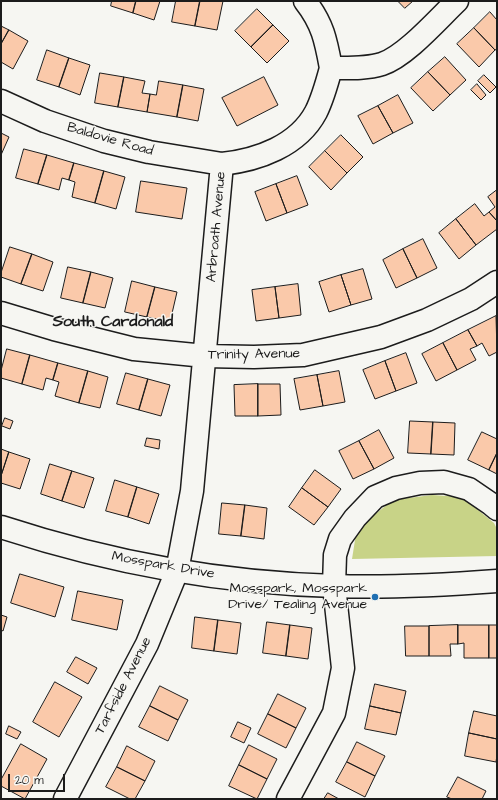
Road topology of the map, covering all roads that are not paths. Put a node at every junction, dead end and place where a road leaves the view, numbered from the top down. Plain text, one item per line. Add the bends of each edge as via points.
1 (305, 1) edge
2 (457, 1) edge
3 (331, 68) junction
4 (1, 101) edge
5 (222, 164) junction
6 (497, 282) edge
7 (1, 313) edge
8 (205, 356) junction
9 (497, 509) edge
10 (1, 527) edge
11 (177, 571) junction
12 (497, 582) edge
13 (334, 586) junction
14 (65, 799) edge
15 (288, 799) edge

1 - 3 street via 319,22 326,40
2 - 3 street via 398,57 382,64 359,68
3 - 5 street, Arbroath Avenue via 325,93 315,113 301,131 283,146 263,155
4 - 5 street, Baldovie Road via 45,121 104,141 149,152
5 - 8 street, Arbroath Avenue
6 - 8 street, Trinity Avenue via 470,299 427,320 381,337 303,355
7 - 8 street, Trinity Avenue via 134,349
8 - 11 street, Arbroath Avenue via 192,491
9 - 13 street via 469,489 444,482 396,488 375,497 340,539 335,555
10 - 11 street, Mosspark Drive via 86,552
11 - 13 street, Mosspark Drive via 267,582
11 - 14 street, Tarfside Avenue via 146,644
12 - 13 street, Mosspark Drive via 430,586
13 - 15 street via 343,668 334,713

